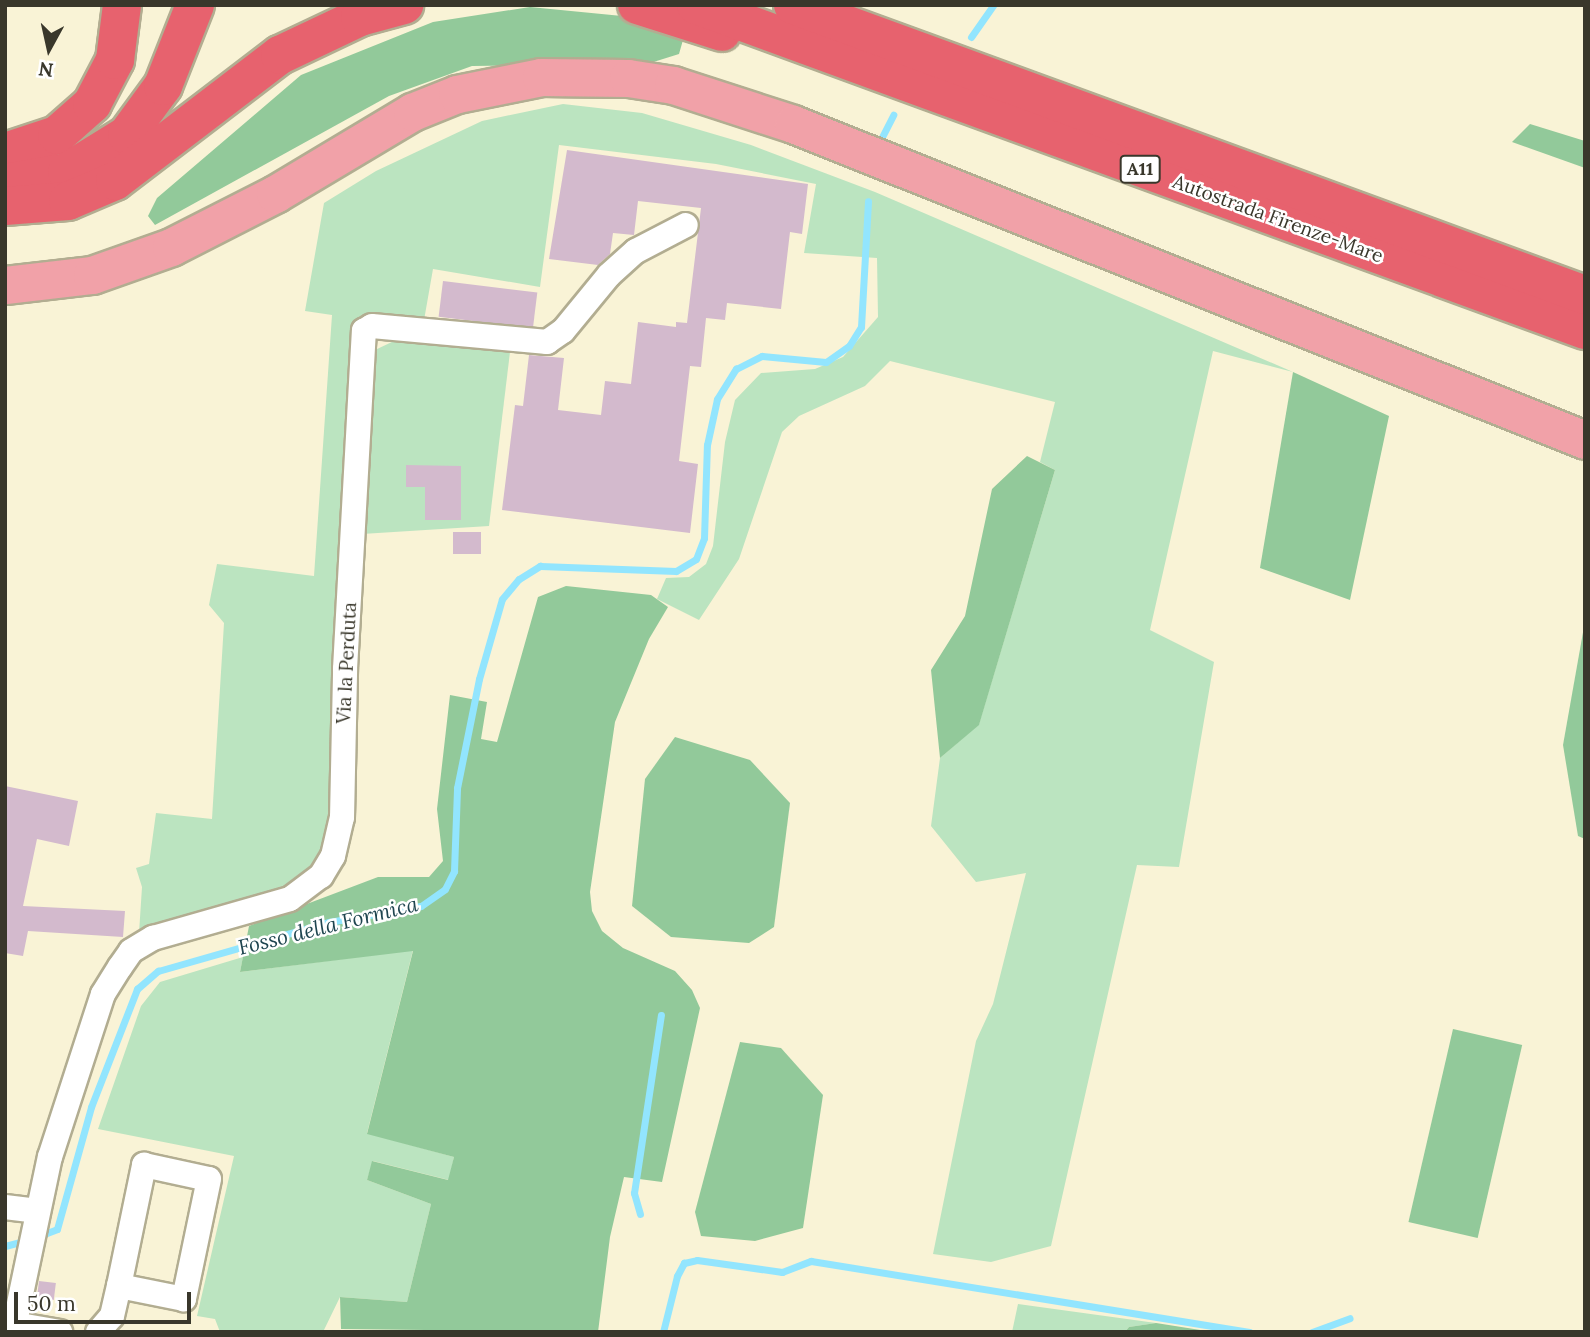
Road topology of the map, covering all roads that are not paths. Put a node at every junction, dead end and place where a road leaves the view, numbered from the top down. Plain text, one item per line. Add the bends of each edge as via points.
1 (122, 5) edge
2 (169, 5) edge
3 (195, 5) edge
4 (404, 5) edge
5 (637, 5) edge
6 (696, 5) edge
7 (793, 5) edge
8 (959, 103) junction
9 (5, 152) edge
10 (5, 164) edge
11 (5, 183) edge
12 (5, 206) edge
13 (686, 225) dead end
14 (5, 285) edge
15 (1585, 295) edge
16 (1585, 330) edge
17 (1585, 440) edge
18 (5, 1207) edge
19 (36, 1211) junction
20 (119, 1286) junction
21 (13, 1328) edge
22 (60, 1332) edge
23 (98, 1332) edge

1 - 9 highway via 116,60 92,104 57,135
2 - 10 highway via 141,79 114,121 78,146 51,157
3 - 11 highway via 163,86 127,135 67,172
4 - 12 highway via 350,21 280,55 115,181 68,201
5 - 8 highway
6 - 8 highway, Autostrada Firenze-Mare / A11
7 - 15 highway, Autostrada Firenze-Mare / A11
8 - 16 highway, Autostrada Firenze-Mare / A11
13 - 19 street, Via la Perduta via 636,251 609,275 563,331 547,342 372,326 364,331 345,669 342,818 333,856 321,877 290,900 153,938 131,951 103,994
14 - 17 main road via 92,275 170,247 275,194 412,112 457,94 541,77 628,78 673,85 793,124
18 - 19 street
19 - 21 street
20 - 20 street via 184,1300 209,1179 144,1165
20 - 23 street via 113,1316
21 - 22 street

